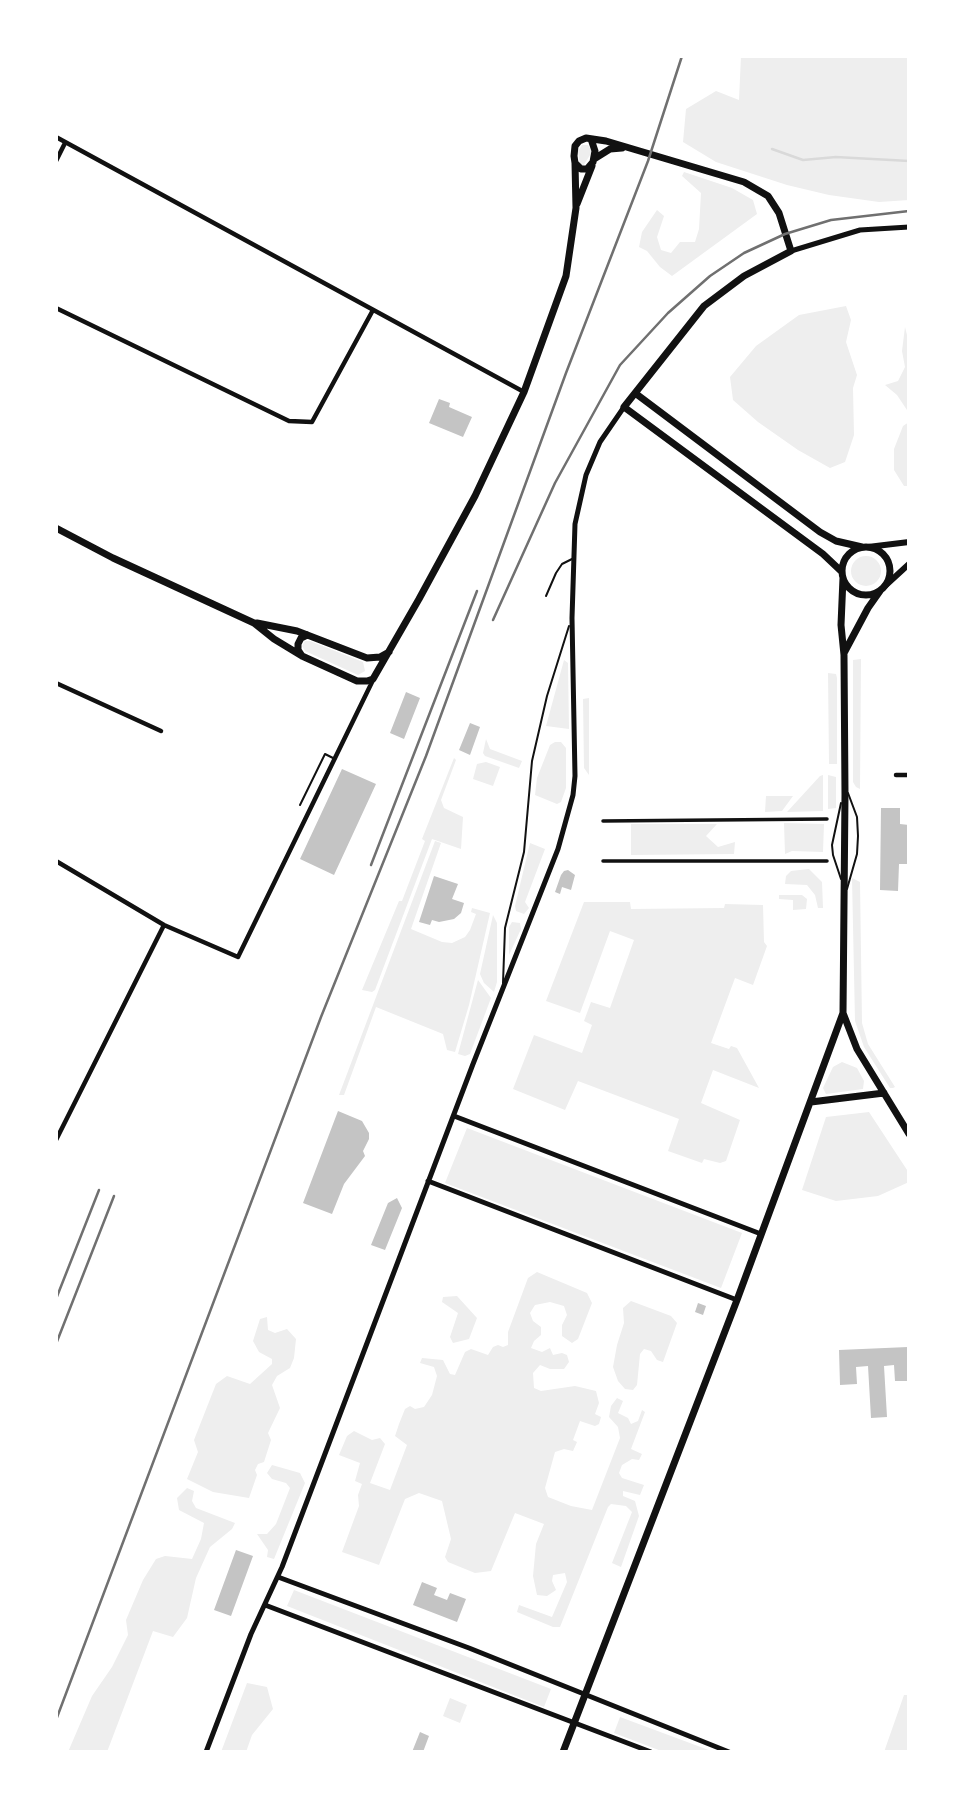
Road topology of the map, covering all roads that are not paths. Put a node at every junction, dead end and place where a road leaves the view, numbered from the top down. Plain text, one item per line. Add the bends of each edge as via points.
1 (56, 137) edge
2 (591, 139) junction
3 (65, 143) junction
4 (626, 147) junction
5 (56, 161) edge
6 (593, 162) junction
7 (575, 163) junction
8 (576, 208) junction
9 (909, 227) edge
10 (790, 251) junction
11 (56, 308) edge
12 (373, 310) junction
13 (524, 392) junction
14 (635, 393) junction
15 (624, 407) junction
16 (56, 528) edge
17 (909, 542) edge
18 (865, 547) junction
19 (573, 558) junction
20 (909, 564) edge
21 (843, 575) junction
22 (883, 588) junction
23 (546, 596) dead end
24 (572, 618) junction
25 (254, 623) junction
26 (307, 635) junction
27 (390, 652) junction
28 (844, 655) junction
29 (302, 656) junction
30 (367, 657) junction
31 (375, 676) junction
32 (357, 681) junction
33 (56, 683) edge
34 (364, 697) junction
35 (161, 731) dead end
36 (334, 758) junction
37 (896, 775) dead end
38 (909, 775) edge
39 (845, 785) junction
40 (300, 805) dead end
41 (827, 819) dead end
42 (603, 821) dead end
43 (603, 860) dead end
44 (56, 861) edge
45 (827, 861) dead end
46 (844, 901) junction
47 (164, 925) junction
48 (502, 992) junction
49 (843, 1013) junction
50 (884, 1093) junction
51 (811, 1102) junction
52 (454, 1116) junction
53 (909, 1134) edge
54 (56, 1140) edge
55 (428, 1181) junction
56 (761, 1234) junction
57 (737, 1300) junction
58 (278, 1577) junction
59 (265, 1605) junction
60 (584, 1695) junction
61 (574, 1722) junction
62 (206, 1752) edge
63 (563, 1752) edge
64 (651, 1752) edge
65 (729, 1752) edge

1 - 3 street
2 - 4 main road
2 - 6 main road
2 - 7 main road via 582,139 575,146
3 - 5 street
3 - 12 street
4 - 6 main road via 610,149
4 - 10 main road via 744,182 768,196 779,213
6 - 7 main road via 587,169
6 - 8 main road
7 - 8 main road
8 - 13 main road via 566,276
9 - 10 street via 860,230
10 - 14 main road via 744,276 704,306
11 - 12 street via 289,421 312,422
12 - 13 street
13 - 27 main road via 475,496
14 - 15 main road
14 - 18 main road via 820,532
15 - 19 street via 600,442 586,475
15 - 21 main road via 823,554
16 - 25 main road
17 - 18 main road
18 - 21 main road via 847,556
18 - 22 main road via 879,551 889,564 890,576
19 - 23 lane via 562,564
19 - 24 street
20 - 22 main road
21 - 22 main road via 849,588 859,594 870,595
21 - 28 main road
22 - 28 main road
24 - 48 lane via 532,761 524,852 505,928
24 - 48 street via 573,795 558,849
25 - 26 main road
25 - 29 main road
26 - 29 main road via 298,644
26 - 30 main road
27 - 30 main road
27 - 31 main road
28 - 39 main road
29 - 32 main road
30 - 31 main road via 376,668
31 - 32 main road
31 - 34 street
32 - 34 street
33 - 35 street
34 - 36 street
36 - 40 lane via 326,754
36 - 47 street via 238,957
37 - 38 street
39 - 46 main road
39 - 46 lane via 832,845
39 - 46 lane via 857,817 858,836
41 - 42 street
43 - 45 street
44 - 47 street
46 - 49 main road
47 - 54 street
48 - 52 street
49 - 50 main road via 857,1049
49 - 51 main road
50 - 51 main road
50 - 53 main road
51 - 56 main road
52 - 55 street
52 - 56 street
55 - 57 street
55 - 58 street
56 - 57 main road
57 - 60 main road
58 - 59 street
58 - 60 street
59 - 61 street
59 - 62 street
60 - 61 main road
60 - 65 street
61 - 63 main road
61 - 64 street

